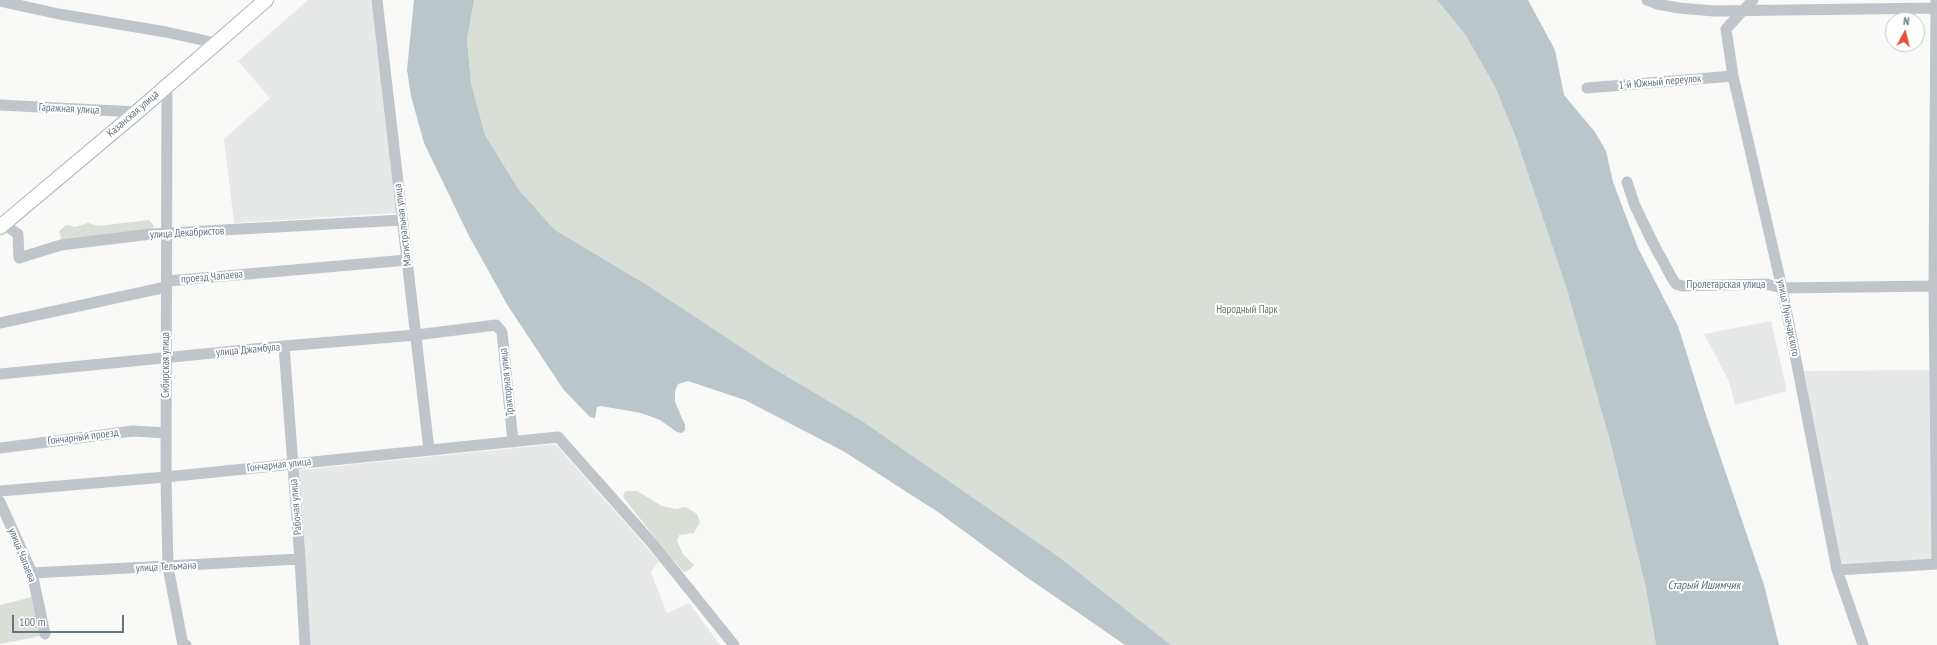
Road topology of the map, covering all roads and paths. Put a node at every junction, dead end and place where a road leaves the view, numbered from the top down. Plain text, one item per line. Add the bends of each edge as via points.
1 (266, 0) edge
2 (377, 0) edge
3 (1647, 0) edge
4 (1753, 0) edge
5 (0, 1) edge
6 (1936, 6) edge
7 (1742, 10) junction
8 (216, 44) junction
9 (1733, 76) junction
10 (167, 84) junction
11 (1587, 88) dead end
12 (0, 106) edge
13 (137, 112) junction
14 (1627, 182) dead end
15 (402, 220) junction
16 (1, 224) edge
17 (167, 234) junction
18 (407, 260) junction
19 (1936, 286) edge
20 (166, 287) junction
21 (1782, 288) junction
22 (0, 323) edge
23 (496, 325) joint
24 (416, 335) junction
25 (284, 346) junction
26 (166, 357) junction
27 (0, 374) edge
28 (1936, 390) edge
29 (166, 433) junction
30 (513, 442) junction
31 (0, 448) edge
32 (428, 450) junction
33 (292, 463) junction
34 (166, 477) junction
35 (0, 491) edge
36 (0, 502) edge
37 (300, 560) junction
38 (1937, 564) edge
39 (168, 567) junction
40 (1837, 570) junction
41 (32, 573) junction
42 (45, 634) dead end
43 (183, 645) edge
44 (186, 645) edge
45 (305, 645) edge
46 (734, 645) edge
47 (1863, 645) edge

1 - 8 main road, Казанская улица
2 - 15 street, Магистральная улица
3 - 7 street via 1679,8
4 - 7 street, улица Луначарского
5 - 8 street via 166,32
6 - 7 street
6 - 19 street
7 - 9 street, улица Луначарского via 1726,29
8 - 10 main road, Казанская улица
9 - 11 street, 1-й Южный переулок
9 - 21 street, улица Луначарского
10 - 13 main road, Казанская улица
10 - 17 street, Сибирская улица
12 - 13 street, Гаражная улица
13 - 16 main road, Казанская улица
14 - 21 street, Пролетарская улица via 1635,206 1676,284 1689,287 1766,284
15 - 17 street, улица Декабристов
15 - 18 street, Магистральная улица
16 - 17 street, улица Декабристов via 18,234 19,258 61,245
17 - 20 street, Сибирская улица
18 - 20 street, проезд Чапаева via 168,280
18 - 24 street, Магистральная улица
19 - 21 street, Пролетарская улица
19 - 28 street
20 - 22 street, проезд Чапаева
20 - 26 street, Сибирская улица
21 - 40 street, улица Луначарского
23 - 24 street, улица Джамбула
23 - 30 street, Тракторная улица via 502,332
24 - 25 street, улица Джамбула
24 - 32 street, Магистральная улица
25 - 26 street, улица Джамбула
25 - 33 street, Рабочая улица
26 - 27 street, улица Джамбула
26 - 29 street, Сибирская улица
28 - 38 street
29 - 31 street, Гончарный проезд via 133,431
29 - 34 street, Сибирская улица
30 - 32 street, Гончарная улица
30 - 46 street, Гончарная улица via 558,437 652,543
32 - 33 street, Гончарная улица
33 - 34 street, Гончарная улица
33 - 37 street, Рабочая улица
34 - 35 street, Гончарная улица
34 - 39 street, Сибирская улица
36 - 41 street, улица Чапаева
37 - 39 street, улица Тельмана
37 - 45 street, Рабочая улица
38 - 40 street
39 - 41 street, улица Тельмана
39 - 43 street, Сибирская улица
40 - 47 street, улица Луначарского
41 - 42 street, улица Чапаева
43 - 44 street

